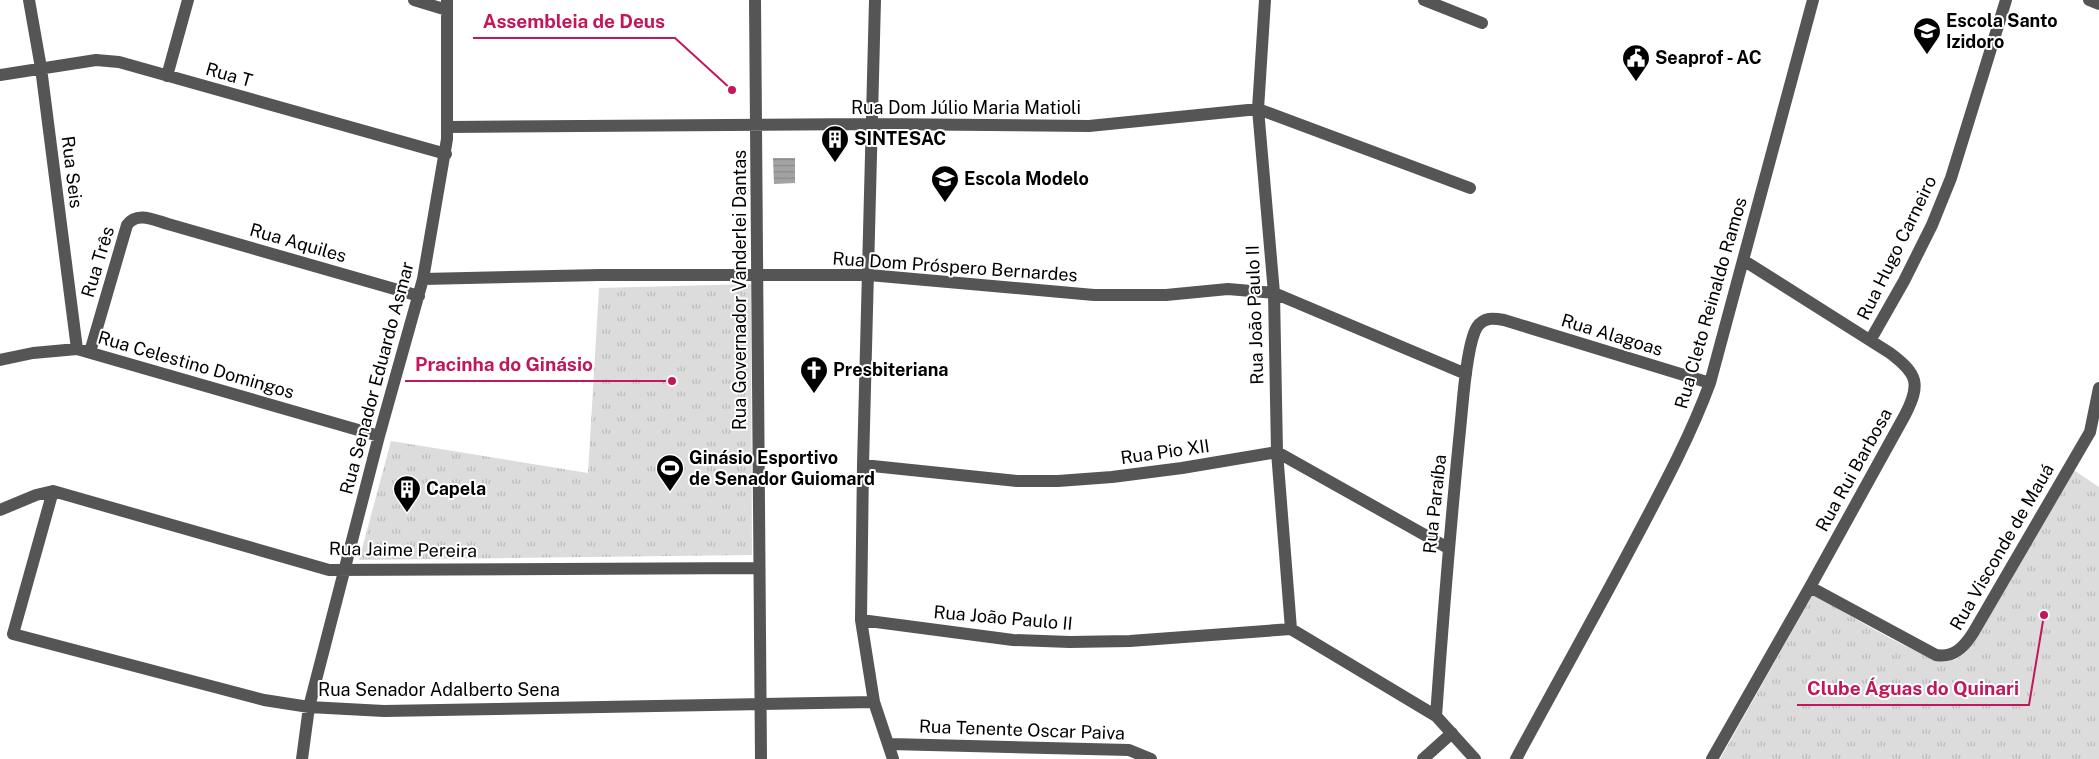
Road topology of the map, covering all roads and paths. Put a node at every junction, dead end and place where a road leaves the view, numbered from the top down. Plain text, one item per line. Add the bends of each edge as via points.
1 (28, 0) edge
2 (188, 0) edge
3 (414, 0) edge
4 (755, 0) edge
5 (875, 0) edge
6 (1265, 0) edge
7 (1424, 0) edge
8 (1813, 0) edge
9 (2006, 0) edge
10 (2089, 0) edge
11 (2099, 4) edge
12 (447, 5) edge
13 (1482, 23) dead end
14 (41, 68) junction
15 (0, 75) edge
16 (167, 76) junction
17 (1258, 109) junction
18 (871, 124) junction
19 (756, 126) junction
20 (448, 127) junction
21 (446, 154) junction
22 (1470, 188) dead end
23 (168, 224) joint
24 (1743, 260) junction
25 (757, 275) junction
26 (869, 275) junction
27 (423, 279) junction
28 (1274, 293) junction
29 (419, 296) junction
30 (1504, 320) joint
31 (1871, 339) junction
32 (77, 349) junction
33 (90, 352) junction
34 (0, 360) edge
35 (1466, 374) junction
36 (1710, 383) junction
37 (2099, 388) edge
38 (2094, 431) edge
39 (380, 436) junction
40 (1277, 452) junction
41 (863, 464) junction
42 (53, 491) junction
43 (0, 510) edge
44 (1448, 548) junction
45 (759, 568) junction
46 (345, 569) junction
47 (1810, 587) junction
48 (861, 620) junction
49 (1291, 629) junction
50 (874, 702) junction
51 (760, 705) junction
52 (309, 707) junction
53 (1436, 716) junction
54 (1452, 733) junction
55 (890, 744) junction
56 (302, 759) edge
57 (761, 759) edge
58 (893, 759) edge
59 (1151, 759) edge
60 (1423, 759) edge
61 (1475, 759) edge
62 (1516, 759) edge
63 (1712, 759) edge

1 - 14 street, Rua Seis
2 - 16 street
3 - 12 street
4 - 19 street, Rua Governador Vanderlei Dantas
5 - 18 street
6 - 17 street, Rua João Paulo II
7 - 13 street
8 - 24 street, Rua Cleto Reinaldo Ramos
9 - 31 street, Rua Hugo Carneiro via 1951,178 1932,225
10 - 11 street
12 - 20 street, Rua Senador Eduardo Asmar
14 - 15 street, Rua T
14 - 16 street, Rua T via 108,60
14 - 32 street, Rua Seis
16 - 21 street, Rua T
17 - 18 street, Rua Dom Júlio Maria Matioli via 1089,126
17 - 22 street, Rua Dom Júlio Maria Matioli
17 - 28 street, Rua João Paulo II
18 - 19 street, Rua Dom Júlio Maria Matioli
18 - 26 street
19 - 20 street, Rua Dom Júlio Maria Matioli
19 - 25 street, Rua Governador Vanderlei Dantas
20 - 21 street, Rua Senador Eduardo Asmar
21 - 27 street, Rua Senador Eduardo Asmar
23 - 29 street, Rua Aquiles
23 - 33 street, Rua Três via 137,218 127,225
24 - 31 street, Rua Rui Barbosa
24 - 36 street, Rua Cleto Reinaldo Ramos
25 - 26 street, Rua Dom Próspero Bernardes
25 - 27 street, Rua Dom Próspero Bernardes
25 - 45 street, Rua Governador Vanderlei Dantas
26 - 28 street, Rua Dom Próspero Bernardes via 1094,295 1166,295 1228,289
26 - 41 street
27 - 29 street, Rua Senador Eduardo Asmar
28 - 35 street, Rua Dom Próspero Bernardes
28 - 40 street, Rua João Paulo II
29 - 39 street, Rua Senador Eduardo Asmar
30 - 35 street, Rua Paraíba via 1487,318 1477,328
30 - 36 street, Rua Alagoas
31 - 47 street, Rua Rui Barbosa via 1907,367 1914,378 1914,394
32 - 33 street, Rua Celestino Domingos
32 - 34 street, Rua Celestino Domingos
33 - 39 street, Rua Celestino Domingos
35 - 44 street, Rua Paraíba
36 - 62 street, Rua Cleto Reinaldo Ramos via 1668,478
37 - 38 street, Rua Visconde de Mauá
38 - 47 street, Rua Visconde de Mauá via 1973,633 1954,654 1936,655
39 - 46 street, Rua Senador Eduardo Asmar
40 - 41 street, Rua Pio XII via 1182,468 1058,481 1017,481
40 - 44 street
40 - 49 street, Rua João Paulo II
41 - 48 street
42 - 43 street
42 - 46 street, Rua Jaime Pereira via 330,570
42 - 52 street, Rua Senador Adalberto Sena via 13,634 264,700
44 - 53 street, Rua Paraíba
45 - 46 street, Rua Jaime Pereira
45 - 51 street, Rua Governador Vanderlei Dantas
46 - 52 street, Rua Senador Eduardo Asmar
47 - 63 street, Rua Rui Barbosa
48 - 49 street, Rua João Paulo II via 1013,640 1070,642 1130,641
48 - 50 street
49 - 53 street
50 - 51 street, Rua Senador Adalberto Sena
50 - 55 street
51 - 52 street, Rua Senador Adalberto Sena via 384,711
51 - 57 street, Rua Governador Vanderlei Dantas
52 - 56 street, Rua Senador Eduardo Asmar
53 - 54 street
54 - 60 street
54 - 61 street
55 - 58 street
55 - 59 street, Rua Tenente Oscar Paiva via 1129,750

